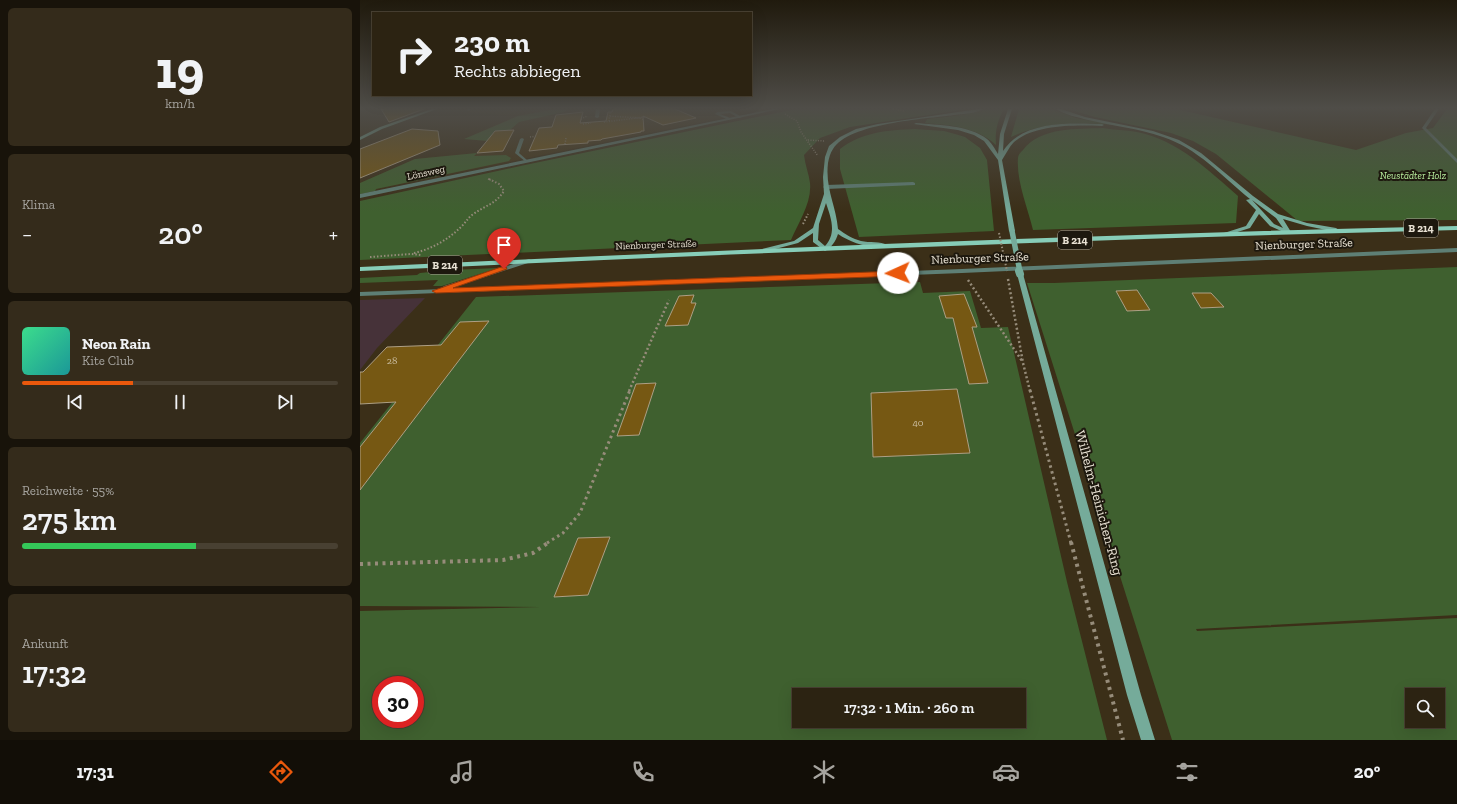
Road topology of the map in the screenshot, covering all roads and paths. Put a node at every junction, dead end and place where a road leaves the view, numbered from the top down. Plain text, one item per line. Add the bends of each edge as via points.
1 (520, 144) edge
2 (610, 144) edge
3 (810, 144) edge
4 (834, 144) edge
5 (988, 144) edge
6 (1001, 144) edge
7 (1011, 144) edge
8 (1183, 144) edge
9 (1439, 144) edge
10 (820, 151) dead end
11 (1000, 160) junction
12 (526, 161) junction
13 (1457, 162) edge
14 (474, 172) junction
15 (913, 184) dead end
16 (1235, 184) junction
17 (826, 187) junction
18 (826, 194) junction
19 (360, 196) edge
20 (810, 208) dead end
21 (1269, 210) junction
22 (1258, 211) junction
23 (816, 228) junction
24 (1457, 228) edge
25 (835, 230) junction
26 (1336, 230) junction
27 (1288, 232) junction
28 (999, 233) dead end
29 (1226, 234) junction
30 (796, 242) junction
31 (911, 246) junction
32 (825, 249) junction
33 (1457, 250) edge
34 (756, 251) junction
35 (411, 254) dead end
36 (530, 260) junction
37 (360, 269) edge
38 (962, 271) junction
39 (436, 291) junction
40 (360, 294) edge
41 (669, 300) dead end
42 (1024, 363) junction
43 (360, 564) edge
44 (1123, 740) edge
45 (1148, 740) edge

1 - 12 street via 517,152
2 - 12 street, Lönsweg
3 - 10 path via 818,157
4 - 17 main road via 826,159
5 - 11 main road
6 - 11 main road
7 - 11 main road
8 - 16 main road
9 - 13 street
11 - 45 main road, Wilhelm-Heinichen-Ring, bridge via 1020,274
12 - 14 street, Lönsweg
14 - 19 street, Lönsweg
14 - 35 path via 499,184 504,191 500,199 467,219 464,226 425,251
15 - 17 street
16 - 21 main road
16 - 22 main road
17 - 18 main road
18 - 23 main road
18 - 25 main road
20 - 30 path
21 - 26 main road via 1292,221
21 - 27 main road via 1286,225
22 - 27 main road via 1272,225
22 - 29 main road via 1248,227
23 - 30 main road
23 - 32 main road via 815,241
24 - 26 main road, Nienburger Straße / B 214
25 - 31 main road via 849,240 861,243
25 - 32 main road via 832,241
26 - 27 main road, Nienburger Straße / B 214
27 - 29 main road, Nienburger Straße / B 214
28 - 42 path, bridge
29 - 31 main road, Nienburger Straße / B 214
30 - 34 main road
31 - 32 main road, Nienburger Straße / B 214
32 - 34 main road, Nienburger Straße / B 214
33 - 38 street, Nienburger Straße
34 - 36 main road, Nienburger Straße / B 214
36 - 37 main road, Nienburger Straße / B 214
36 - 39 street
38 - 39 street, Nienburger Straße
38 - 42 path
39 - 40 street, Nienburger Straße
41 - 43 path via 580,513 563,533 533,553 503,560
42 - 44 path

